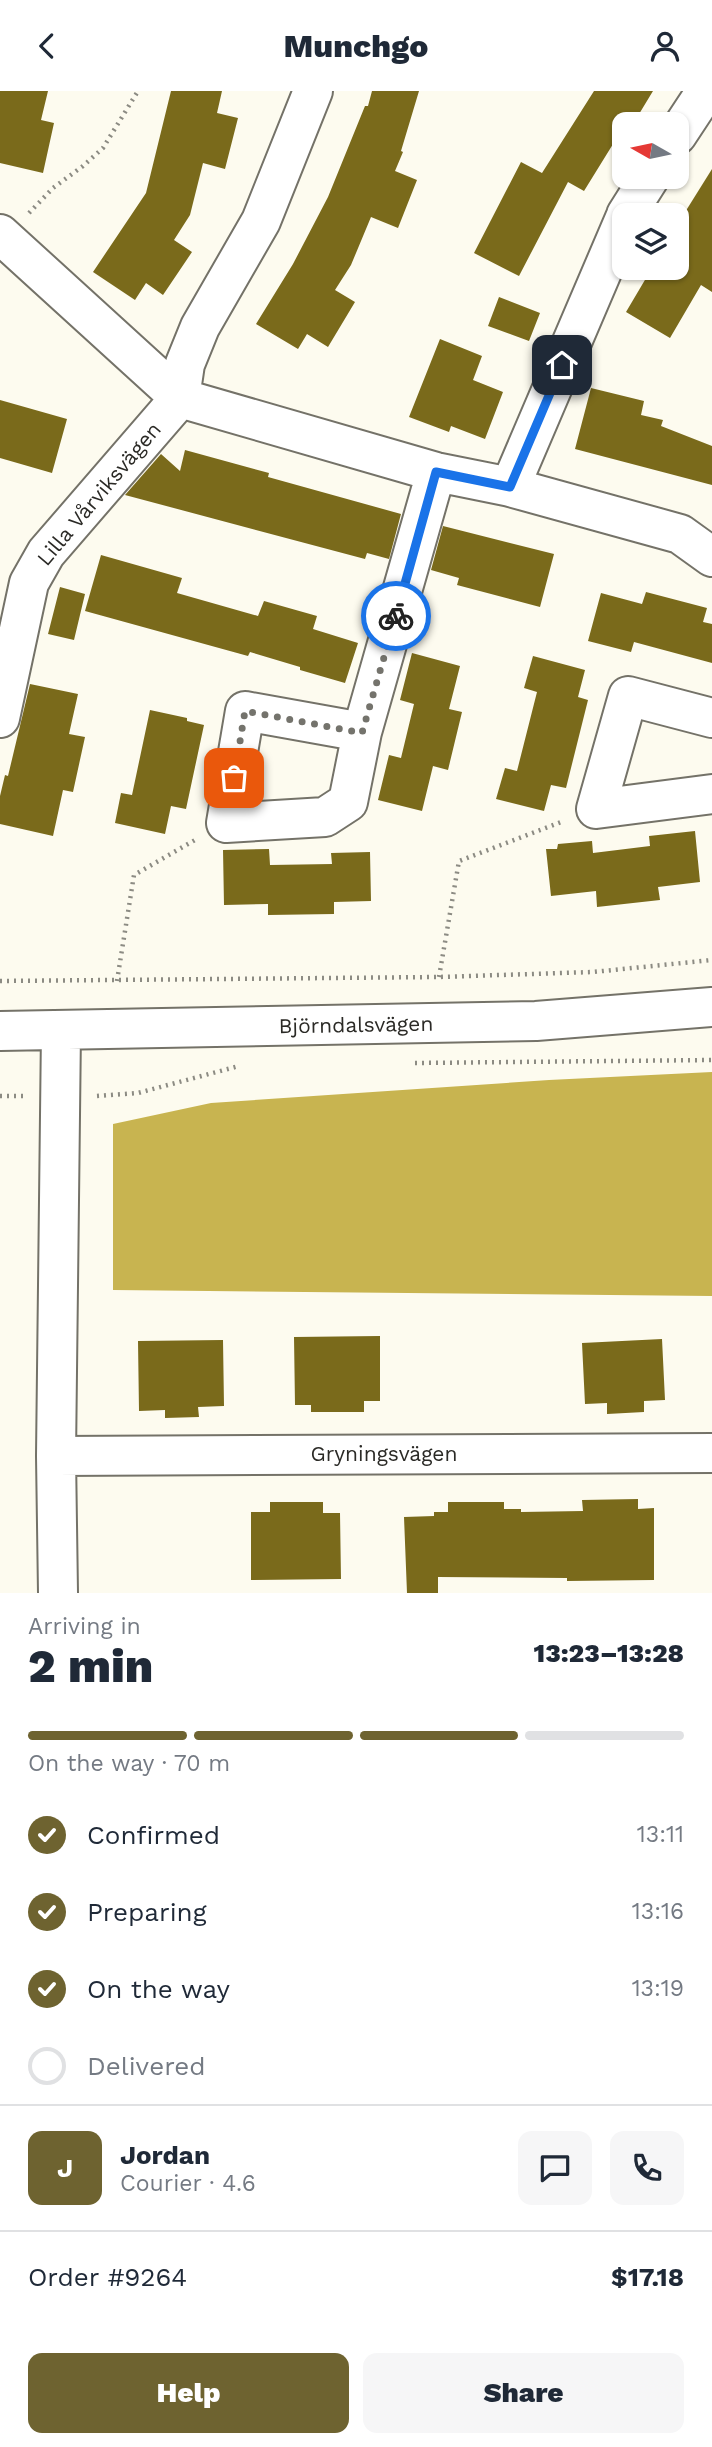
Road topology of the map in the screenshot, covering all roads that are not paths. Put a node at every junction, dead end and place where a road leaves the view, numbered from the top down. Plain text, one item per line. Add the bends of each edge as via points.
1 (313, 91) edge
2 (706, 91) edge
3 (690, 115) edge
4 (2, 236) edge
5 (612, 248) edge
6 (180, 398) junction
7 (436, 472) junction
8 (510, 487) junction
9 (712, 557) edge
10 (0, 717) edge
11 (712, 718) edge
12 (362, 733) junction
13 (712, 794) edge
14 (712, 1007) edge
15 (61, 1030) junction
16 (0, 1031) edge
17 (712, 1453) edge
18 (55, 1456) junction
19 (58, 1593) edge

1 - 6 street via 261,221 200,327 185,364
2 - 3 street
4 - 6 street
5 - 8 street
6 - 7 street
6 - 10 street, Lilla Vårviksvägen via 46,553 29,583
7 - 8 street
7 - 12 street
8 - 9 street via 680,534
11 - 13 street via 628,696 596,809
12 - 12 street via 348,802 325,817 226,823 245,711
14 - 15 street, Björndalsvägen via 536,1021
15 - 16 street, Björndalsvägen
15 - 18 street
17 - 18 street, Gryningsvägen
18 - 19 street

